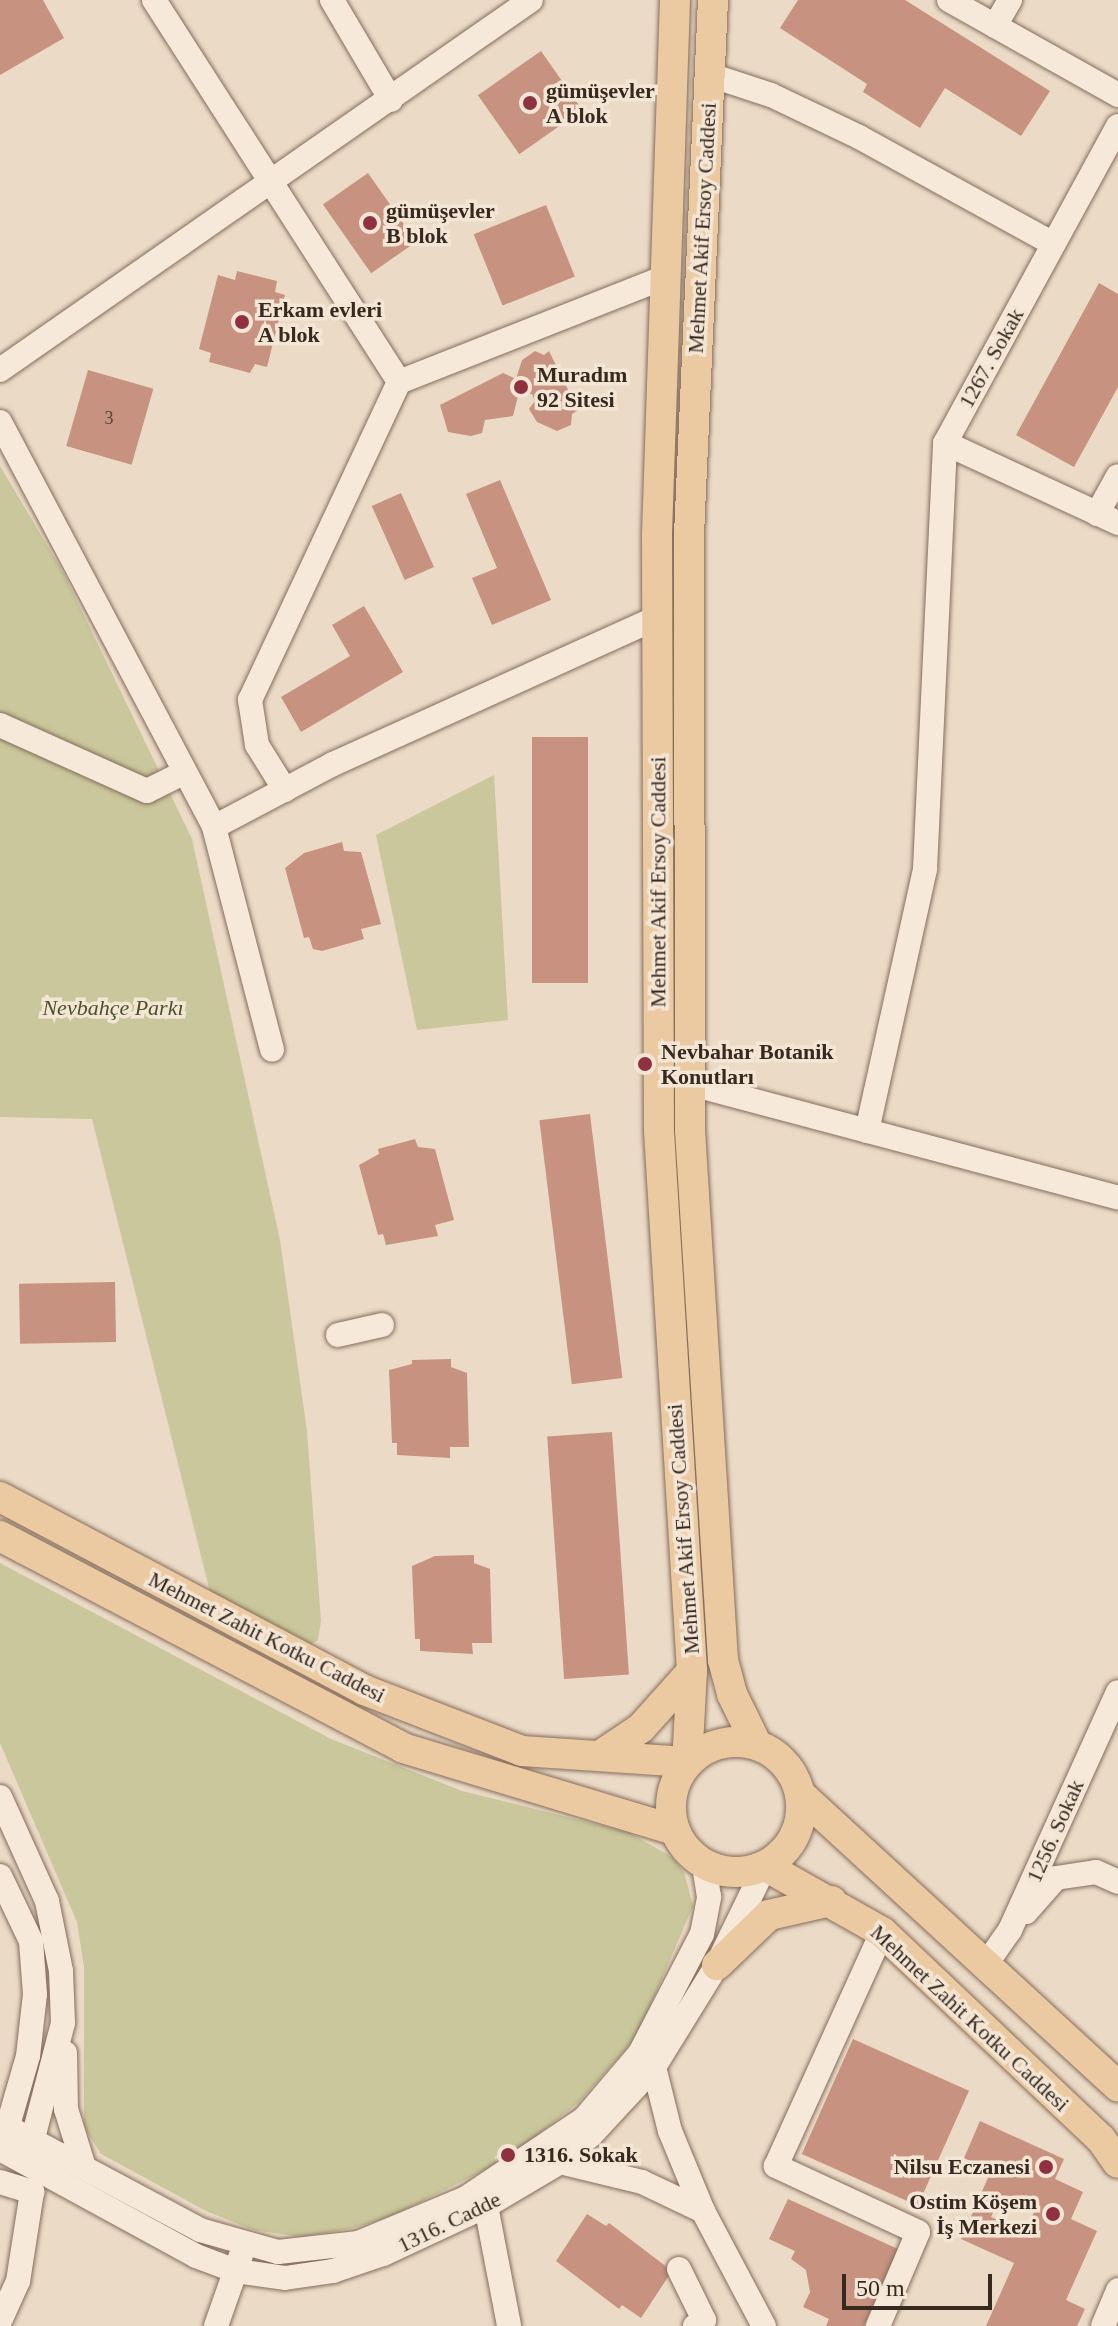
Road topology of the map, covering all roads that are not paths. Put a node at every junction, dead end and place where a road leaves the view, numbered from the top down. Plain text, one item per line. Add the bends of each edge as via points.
1 (154, 0) edge
2 (332, 0) edge
3 (531, 0) edge
4 (675, 0) edge
5 (713, 0) edge
6 (949, 0) edge
7 (1010, 0) edge
8 (995, 26) junction
9 (710, 75) junction
10 (1118, 95) edge
11 (391, 100) junction
12 (1118, 126) edge
13 (272, 184) junction
14 (1054, 244) junction
15 (700, 274) junction
16 (666, 277) junction
17 (0, 370) edge
18 (399, 382) junction
19 (0, 422) edge
20 (945, 443) junction
21 (1118, 476) edge
22 (1108, 518) edge
23 (689, 614) junction
24 (657, 618) junction
25 (0, 725) edge
26 (185, 772) junction
27 (285, 790) junction
28 (214, 827) junction
29 (272, 1050) dead end
30 (691, 1084) junction
31 (867, 1131) junction
32 (1118, 1198) edge
33 (382, 1325) dead end
34 (338, 1335) dead end
35 (0, 1497) edge
36 (0, 1536) edge
37 (692, 1671) junction
38 (1118, 1692) edge
39 (757, 1745) junction
40 (601, 1755) junction
41 (687, 1762) junction
42 (800, 1794) junction
43 (0, 1797) edge
44 (674, 1830) junction
45 (704, 1865) junction
46 (765, 1866) junction
47 (0, 1876) edge
48 (1118, 1882) edge
49 (831, 1901) junction
50 (1010, 1930) junction
51 (882, 1932) junction
52 (717, 1965) junction
53 (984, 1967) junction
54 (63, 2023) junction
55 (1059, 2035) junction
56 (28, 2056) junction
57 (1118, 2065) edge
58 (654, 2067) junction
59 (0, 2081) edge
60 (1118, 2086) edge
61 (4, 2124) edge
62 (32, 2138) junction
63 (1, 2149) edge
64 (560, 2162) junction
65 (1118, 2163) edge
66 (28, 2164) junction
67 (84, 2167) junction
68 (0, 2182) edge
69 (486, 2206) junction
70 (703, 2211) junction
71 (243, 2245) junction
72 (679, 2269) dead end
73 (236, 2271) junction
74 (1118, 2290) edge
75 (0, 2323) edge
76 (216, 2326) edge
77 (509, 2326) edge
78 (695, 2326) edge
79 (764, 2326) edge
80 (878, 2326) edge
81 (1103, 2326) edge

1 - 13 street
2 - 11 street
3 - 11 street
4 - 16 main road, Mehmet Akif Ersoy Caddesi
5 - 9 main road, Mehmet Akif Ersoy Caddesi
6 - 8 street
7 - 8 street
8 - 10 street
9 - 14 street via 771,95 859,137
9 - 15 main road, Mehmet Akif Ersoy Caddesi
11 - 13 street
12 - 14 street, 1267. Sokak
13 - 17 street
13 - 18 street
14 - 20 street, 1267. Sokak
15 - 16 main road
15 - 23 main road, Mehmet Akif Ersoy Caddesi
16 - 18 street
16 - 24 main road, Mehmet Akif Ersoy Caddesi
18 - 27 street via 250,700 257,745
19 - 26 street
20 - 22 street
20 - 31 street via 925,869
21 - 22 street
23 - 24 main road
23 - 30 main road, Mehmet Akif Ersoy Caddesi
24 - 27 street
24 - 37 main road, Mehmet Akif Ersoy Caddesi via 659,1131
25 - 26 street via 147,791
26 - 28 street
27 - 28 street
28 - 29 street
30 - 31 street
30 - 39 main road, Mehmet Akif Ersoy Caddesi via 723,1660 732,1694
31 - 32 street
33 - 34 street
35 - 40 main road, Mehmet Zahit Kotku Caddesi via 354,1686 522,1751
36 - 44 main road, Mehmet Zahit Kotku Caddesi via 403,1748
37 - 40 main road via 641,1728
37 - 41 main road, Mehmet Akif Ersoy Caddesi
38 - 50 street, 1256. Sokak
39 - 41 main road via 719,1743
39 - 42 main road via 785,1764
40 - 41 main road, Mehmet Zahit Kotku Caddesi
41 - 44 main road via 671,1794
42 - 46 main road via 795,1836
42 - 53 main road
43 - 54 street via 47,1901 61,1971
44 - 45 main road
45 - 46 main road via 735,1873
45 - 71 street, 1316. Cadde via 709,1897 702,1934 640,2053 584,2119 466,2198 358,2243 315,2252
46 - 49 main road, Mehmet Zahit Kotku Caddesi
46 - 52 street, 1316. Cadde
47 - 56 street via 31,1941 35,1994
48 - 50 street via 1096,1872 1056,1878
49 - 51 main road, Mehmet Zahit Kotku Caddesi
49 - 52 main road via 769,1915
50 - 53 street, 1256. Sokak
51 - 65 main road, Mehmet Zahit Kotku Caddesi via 1101,2139
51 - 80 street via 776,2166 918,2232
52 - 58 street, 1316. Cadde
53 - 55 main road
54 - 62 street
54 - 67 street via 66,2109
55 - 57 main road
55 - 60 main road
56 - 59 street
56 - 61 street
58 - 64 street, 1316. Cadde
58 - 70 street via 670,2131
61 - 62 street, 1316. Cadde
61 - 63 street
62 - 66 street
62 - 67 street, 1316. Cadde
63 - 66 street, 1316. Cadde
64 - 69 street, 1316. Cadde
64 - 70 street via 642,2182
66 - 73 street, 1316. Cadde via 196,2256
67 - 71 street, 1316. Cadde via 200,2230
68 - 75 street via 32,2192 18,2281
69 - 73 street, 1316. Cadde via 333,2271 285,2278
69 - 77 street
70 - 79 street
71 - 73 street
72 - 78 street via 704,2320
73 - 76 street
74 - 81 street

